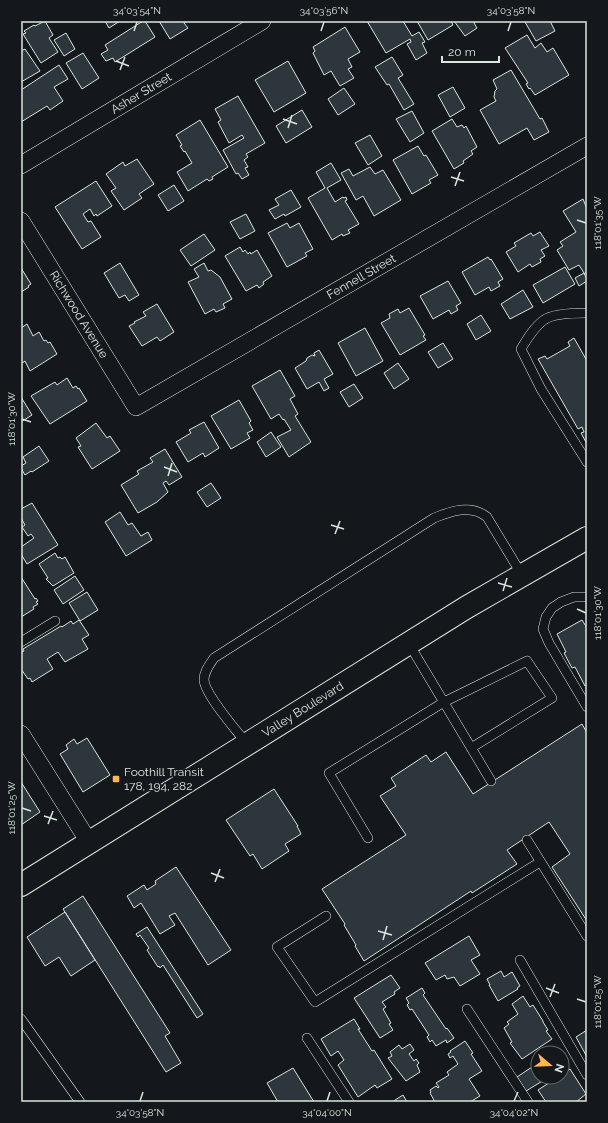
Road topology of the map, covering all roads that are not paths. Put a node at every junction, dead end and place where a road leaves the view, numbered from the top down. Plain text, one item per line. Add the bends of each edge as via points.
1 (253, 23) edge
2 (587, 146) edge
3 (21, 165) edge
4 (21, 221) edge
5 (587, 313) edge
6 (136, 408) joint
7 (587, 462) edge
8 (587, 538) edge
9 (522, 575) junction
10 (587, 597) edge
11 (55, 621) dead end
12 (21, 642) edge
13 (409, 644) junction
14 (444, 702) junction
15 (587, 708) edge
16 (21, 734) edge
17 (247, 744) junction
18 (471, 748) junction
19 (491, 780) dead end
20 (368, 838) dead end
21 (526, 840) dead end
22 (90, 842) junction
23 (540, 862) junction
24 (21, 884) edge
25 (326, 916) dead end
26 (587, 936) edge
27 (520, 960) dead end
28 (467, 1009) dead end
29 (21, 1019) edge
30 (307, 1038) dead end
31 (587, 1075) edge
32 (80, 1102) edge
33 (349, 1102) edge
34 (528, 1102) edge

1 - 3 street, Asher Street
2 - 6 street, Fennell Street
4 - 6 street, Richwood Avenue
5 - 7 lane via 565,314 544,319 528,336 521,349 541,390
8 - 9 main road, Valley Boulevard
9 - 13 main road, Valley Boulevard
9 - 17 lane via 487,517 481,512 453,511 434,518 214,658 206,669 204,680 208,693
10 - 15 lane via 574,597 552,608 543,629
11 - 12 lane
13 - 14 lane
13 - 17 main road, Valley Boulevard
14 - 18 lane
14 - 18 lane via 527,661 552,698
14 - 20 lane via 329,773
16 - 22 street
17 - 22 main road, Valley Boulevard
18 - 19 lane
21 - 23 lane
22 - 24 main road, Valley Boulevard
23 - 25 lane via 315,1002 277,947
23 - 26 lane
27 - 31 lane
28 - 34 lane
29 - 32 lane
30 - 33 lane

